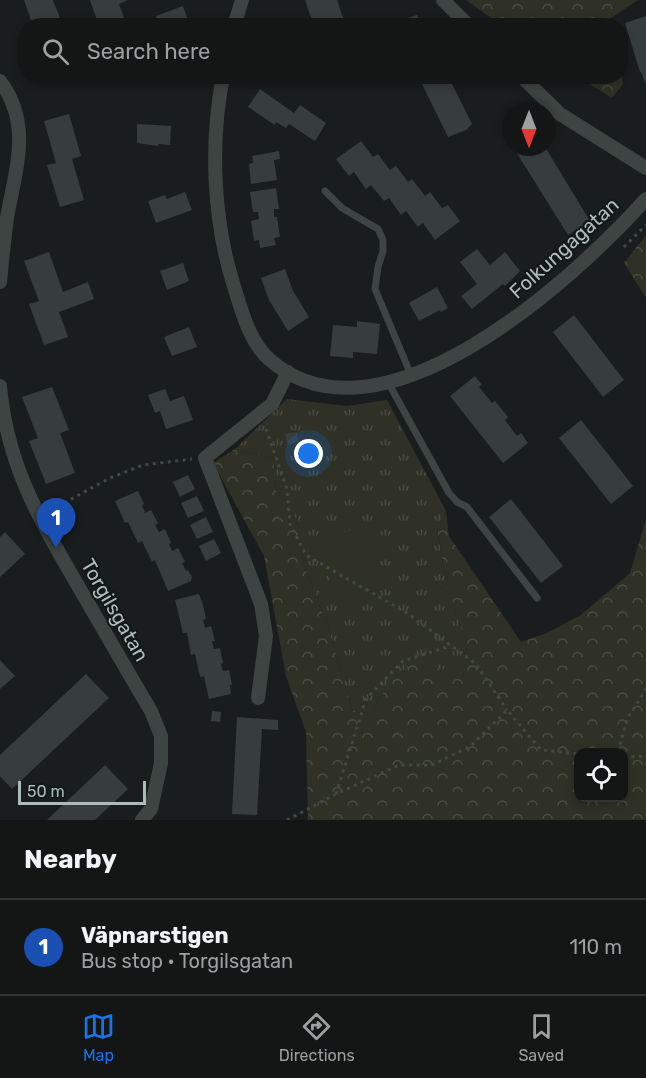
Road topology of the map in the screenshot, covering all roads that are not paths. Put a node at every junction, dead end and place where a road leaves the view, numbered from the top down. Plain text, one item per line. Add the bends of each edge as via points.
1 (242, 0) edge
2 (443, 0) edge
3 (236, 18) edge
4 (461, 18) edge
5 (0, 81) edge
6 (222, 84) edge
7 (529, 84) edge
8 (646, 168) edge
9 (325, 191) dead end
10 (646, 199) edge
11 (0, 282) edge
12 (288, 372) junction
13 (411, 375) junction
14 (389, 384) junction
15 (0, 386) edge
16 (537, 598) dead end
17 (258, 698) dead end
18 (142, 820) edge

1 - 3 street
2 - 4 street
5 - 11 street via 18,119 20,154
6 - 12 street, Folkungagatan via 217,126 217,190 226,259 252,336 269,359
7 - 8 street via 560,114
9 - 13 lane via 342,208 378,229 383,251 375,289
10 - 13 street, Folkungagatan via 545,296 439,364
12 - 14 street, Folkungagatan via 332,387 362,389
12 - 17 street via 272,404 205,458 261,604 266,636
13 - 14 street, Folkungagatan
14 - 16 lane via 449,493 467,507
15 - 18 street, Torgilsgatan via 12,455 39,516 151,711 160,736 161,764 151,809

